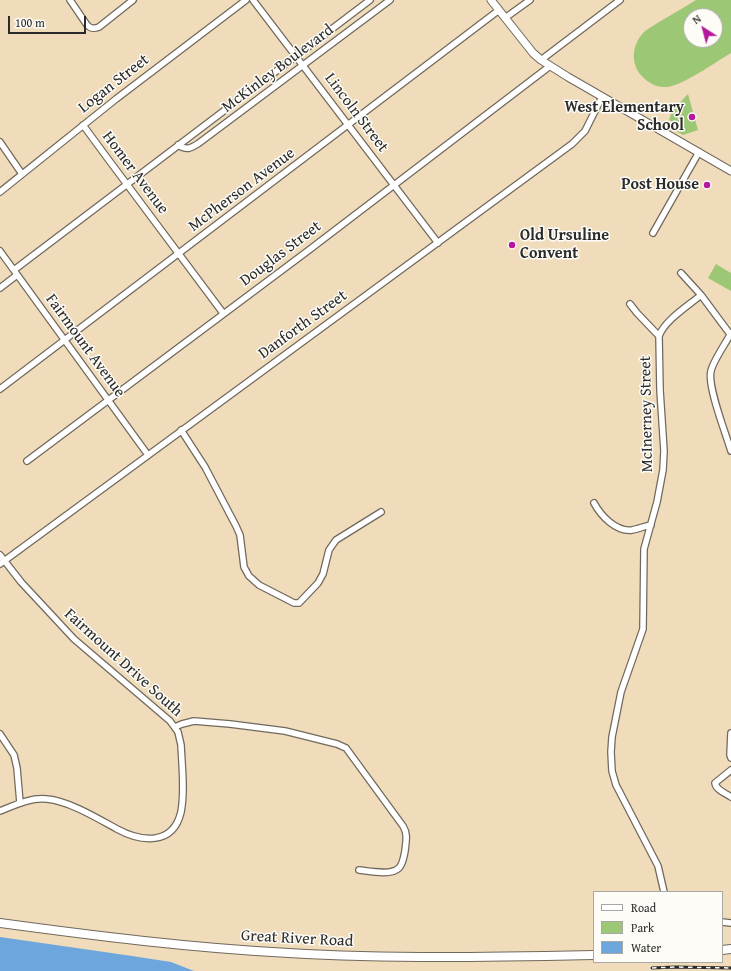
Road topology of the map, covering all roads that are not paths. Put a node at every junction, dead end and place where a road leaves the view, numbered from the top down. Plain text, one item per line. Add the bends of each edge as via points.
1 (70, 0) edge
2 (133, 0) edge
3 (246, 0) edge
4 (253, 0) edge
5 (370, 0) edge
6 (390, 0) edge
7 (491, 0) edge
8 (530, 0) edge
9 (620, 0) edge
10 (499, 10) junction
11 (505, 18) junction
12 (296, 56) junction
13 (542, 60) junction
14 (303, 66) junction
15 (550, 66) junction
16 (602, 97) junction
17 (83, 125) junction
18 (348, 125) junction
19 (0, 142) edge
20 (178, 145) junction
21 (699, 152) junction
22 (731, 171) edge
23 (22, 174) junction
24 (127, 184) junction
25 (394, 185) junction
26 (0, 192) edge
27 (653, 233) dead end
28 (438, 243) junction
29 (0, 252) edge
30 (179, 254) junction
31 (16, 273) junction
32 (681, 273) dead end
33 (0, 288) edge
34 (701, 295) junction
35 (630, 304) dead end
36 (224, 313) junction
37 (731, 334) edge
38 (659, 336) junction
39 (64, 340) junction
40 (0, 389) edge
41 (108, 401) junction
42 (182, 430) junction
43 (731, 451) edge
44 (148, 455) junction
45 (27, 461) dead end
46 (594, 503) dead end
47 (381, 512) dead end
48 (651, 525) junction
49 (0, 555) edge
50 (2, 562) edge
51 (175, 727) junction
52 (731, 733) edge
53 (0, 734) edge
54 (731, 758) edge
55 (731, 770) edge
56 (731, 797) edge
57 (20, 804) junction
58 (0, 810) edge
59 (358, 870) dead end
60 (664, 891) edge
61 (0, 923) edge
62 (593, 955) edge

1 - 2 street via 90,28 94,29
3 - 17 street, Logan Street
4 - 12 street, Lincoln Street
5 - 12 street, McKinley Boulevard
6 - 14 street, McKinley Boulevard
7 - 10 street
8 - 11 street
9 - 13 street
10 - 11 street
10 - 18 street, McPherson Avenue
11 - 13 street via 524,43
12 - 14 street, Lincoln Street
12 - 20 street, McKinley Boulevard
13 - 15 street
14 - 18 street, Lincoln Street
14 - 20 street, McKinley Boulevard via 199,144 188,149
15 - 16 street
15 - 25 street, Douglas Street
16 - 21 street
16 - 28 street, Danforth Street via 588,126 578,139
17 - 23 street, Logan Street
17 - 24 street, Homer Avenue
18 - 25 street, Lincoln Street
18 - 30 street, McPherson Avenue
19 - 23 street
20 - 24 street, McKinley Boulevard
21 - 22 street
21 - 27 street
23 - 26 street, Logan Street
24 - 30 street, Homer Avenue
24 - 31 street, McKinley Boulevard
25 - 28 street, Lincoln Street
25 - 36 street, Douglas Street
28 - 42 street, Danforth Street
29 - 31 street, Fairmount Avenue
30 - 36 street, Homer Avenue
30 - 39 street, McPherson Avenue
31 - 33 street, McKinley Boulevard
31 - 39 street, Fairmount Avenue
32 - 34 street
34 - 37 street
34 - 38 street, McInerney Street via 668,322
35 - 38 street
36 - 41 street, Douglas Street
37 - 43 street via 712,368 710,378
38 - 48 street, McInerney Street via 664,458
39 - 40 street, McPherson Avenue
39 - 41 street, Fairmount Avenue
41 - 44 street, Fairmount Avenue
41 - 45 street, Douglas Street
42 - 44 street, Danforth Street
42 - 47 street via 236,526 244,567 249,576 259,585 294,603 299,603 318,583 329,550 336,540
44 - 50 street, Danforth Street
46 - 48 street via 606,518 622,530
48 - 60 street, McInerney Street via 644,550 643,629 620,692 611,752 616,785 658,866
49 - 50 street, Fairmount Drive South
50 - 51 street, Fairmount Drive South via 74,639
51 - 57 street, Fairmount Drive South via 182,745 182,806 174,826 162,837 136,837 56,800 41,798
51 - 59 street via 194,721 244,726 294,733 346,748 406,833 404,858 399,869 393,872
52 - 54 street
53 - 57 street via 14,755
55 - 56 street via 714,783
57 - 58 street, Fairmount Drive South
61 - 62 main road, Great River Road via 197,947 289,953 392,957

